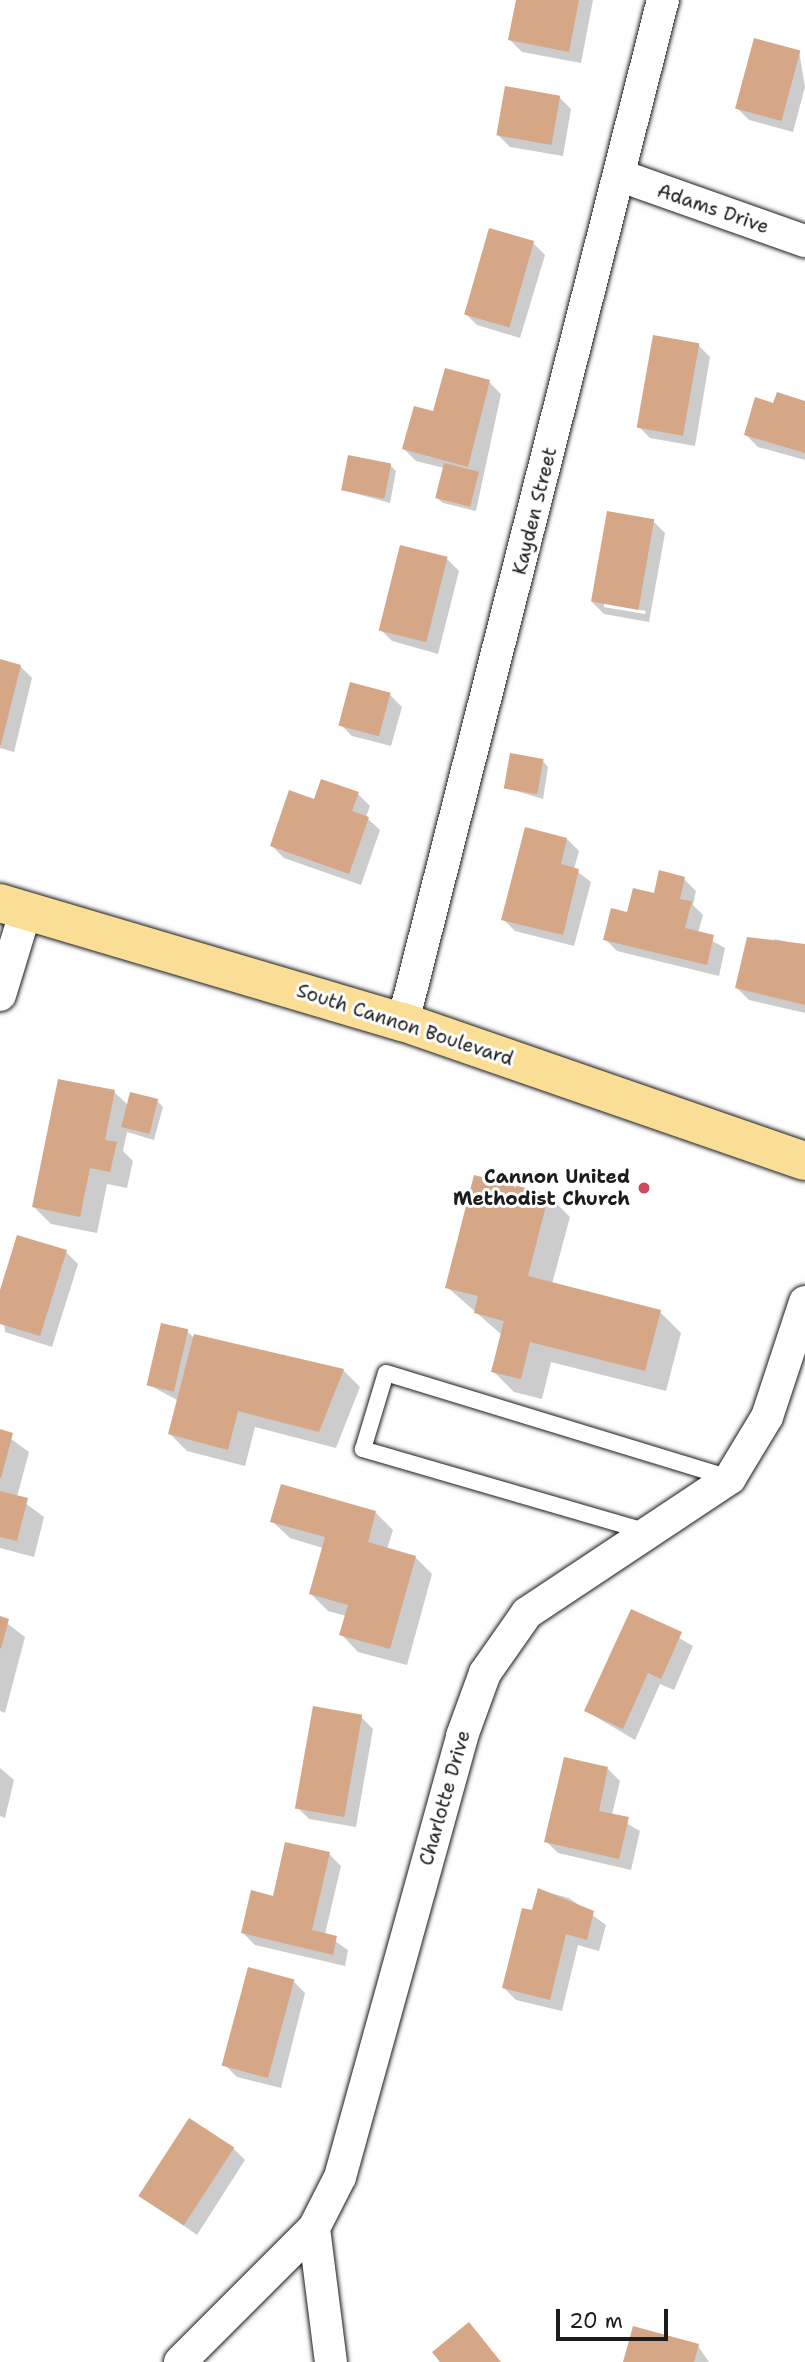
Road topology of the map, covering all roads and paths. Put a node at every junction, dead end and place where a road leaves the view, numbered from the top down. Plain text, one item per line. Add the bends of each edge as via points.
1 (663, 0) edge
2 (621, 177) junction
3 (805, 241) edge
4 (13, 906) edge
5 (0, 995) edge
6 (403, 1022) junction
7 (805, 1161) edge
8 (805, 1302) edge
9 (730, 1478) junction
10 (648, 1532) junction
11 (314, 2228) junction
12 (180, 2362) edge
13 (331, 2362) edge

1 - 2 street, Kayden Street
2 - 3 street, Adams Drive
2 - 6 street, Kayden Street
4 - 5 street
4 - 6 highway, South Cannon Boulevard
6 - 7 highway, South Cannon Boulevard
8 - 9 street, Charlotte Drive via 766,1417
9 - 10 street, Charlotte Drive
9 - 10 lane via 386,1373 363,1449
10 - 11 street, Charlotte Drive via 527,1613 485,1673 462,1736 340,2178
11 - 12 street, Charlotte Drive
11 - 13 street

